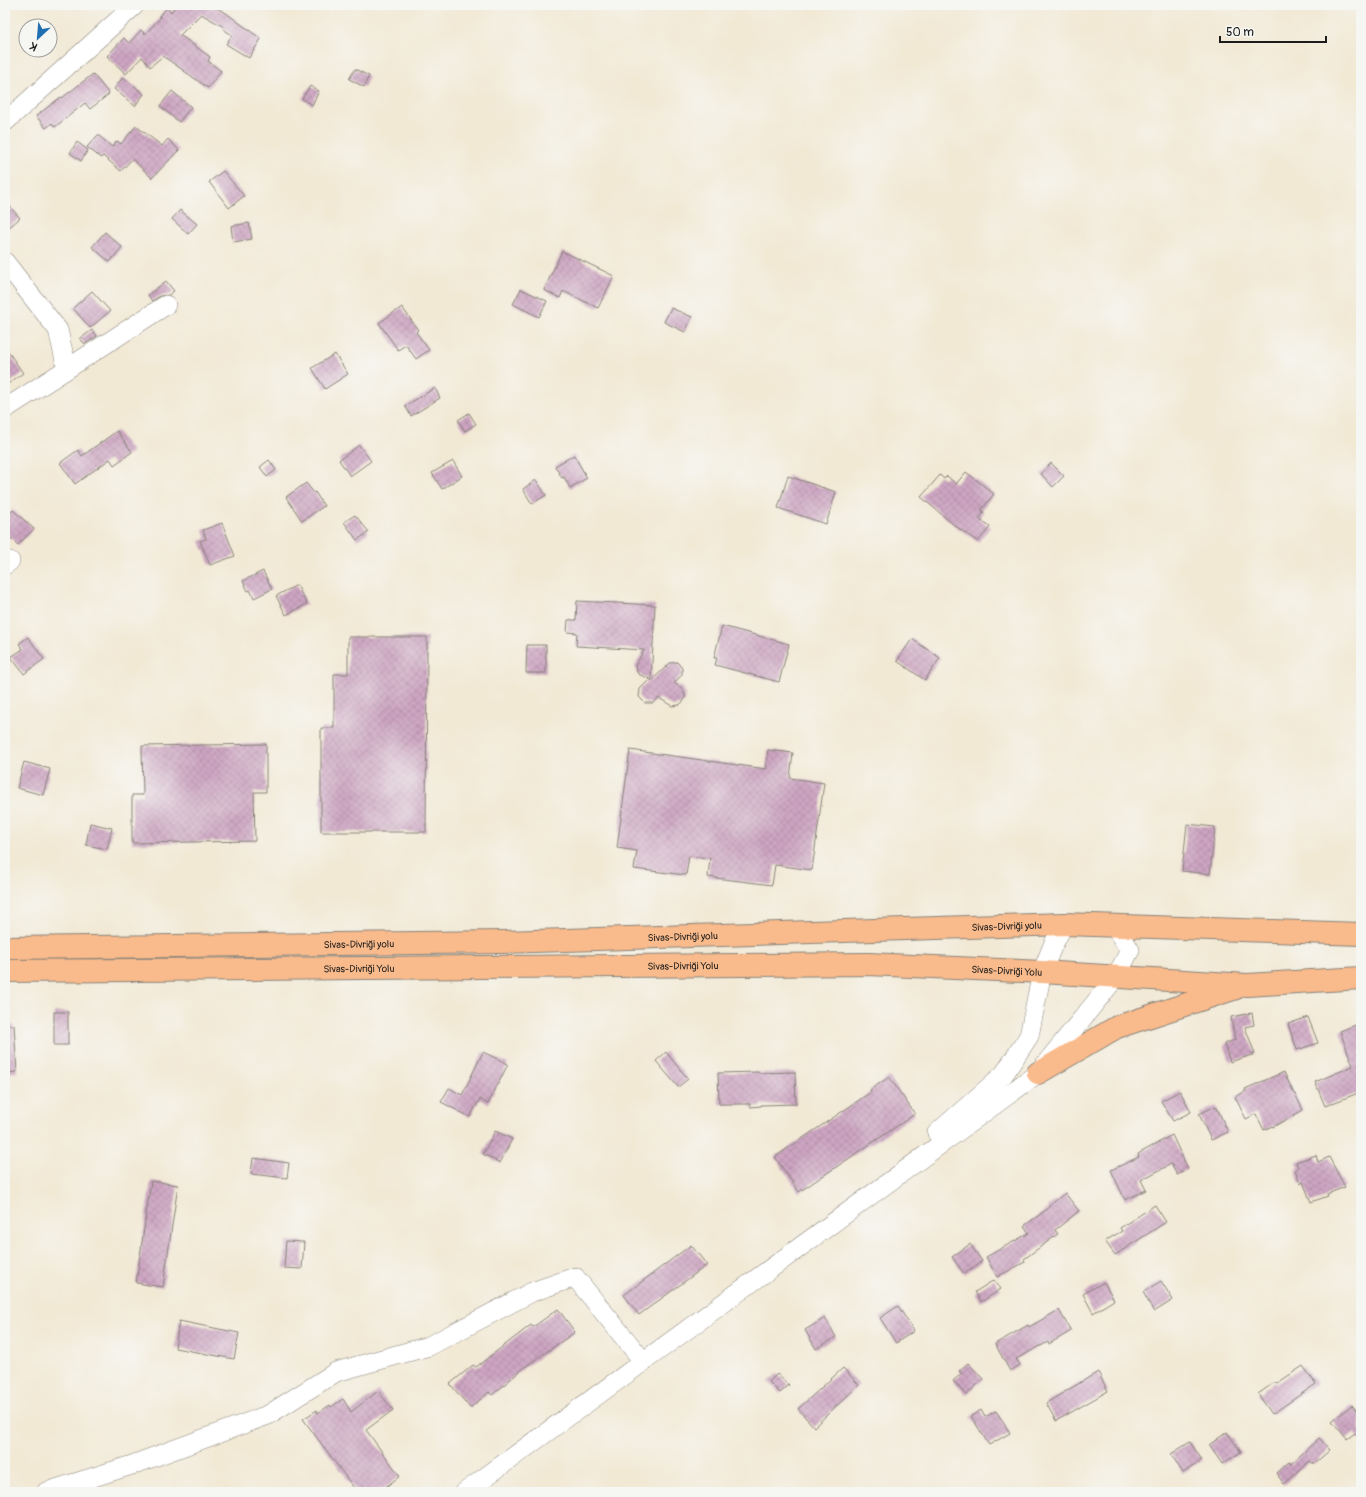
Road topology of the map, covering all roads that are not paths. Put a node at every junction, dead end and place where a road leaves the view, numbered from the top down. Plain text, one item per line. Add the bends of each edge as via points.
1 (135, 5) edge
2 (5, 122) edge
3 (5, 262) edge
4 (166, 305) dead end
5 (67, 369) junction
6 (5, 409) edge
7 (1064, 924) junction
8 (1114, 926) junction
9 (1361, 934) edge
10 (5, 948) edge
11 (5, 971) edge
12 (1042, 972) junction
13 (1116, 977) junction
14 (1361, 978) edge
15 (1247, 985) junction
16 (1038, 1073) junction
17 (841, 1217) junction
18 (643, 1361) junction
19 (46, 1492) edge
20 (465, 1492) edge

1 - 2 street
3 - 5 street via 58,330
4 - 5 street
5 - 6 street
7 - 8 main road, Sivas-Divriği yolu
7 - 10 main road, Sivas-Divriği yolu via 503,942
7 - 12 street
8 - 9 main road, Sivas-Divriği yolu
8 - 13 street via 1130,950
11 - 12 main road, Sivas-Divriği Yolu via 868,964
12 - 13 main road, Sivas-Divriği Yolu
12 - 17 street via 1029,1036 1004,1074
13 - 15 main road, Sivas-Divriği Yolu
13 - 16 street
14 - 15 main road, Sivas-Divriği Yolu
15 - 16 main road via 1117,1026
16 - 17 street
17 - 18 street
18 - 19 street via 575,1277 532,1292 429,1346 336,1372 268,1415 132,1465
18 - 20 street

